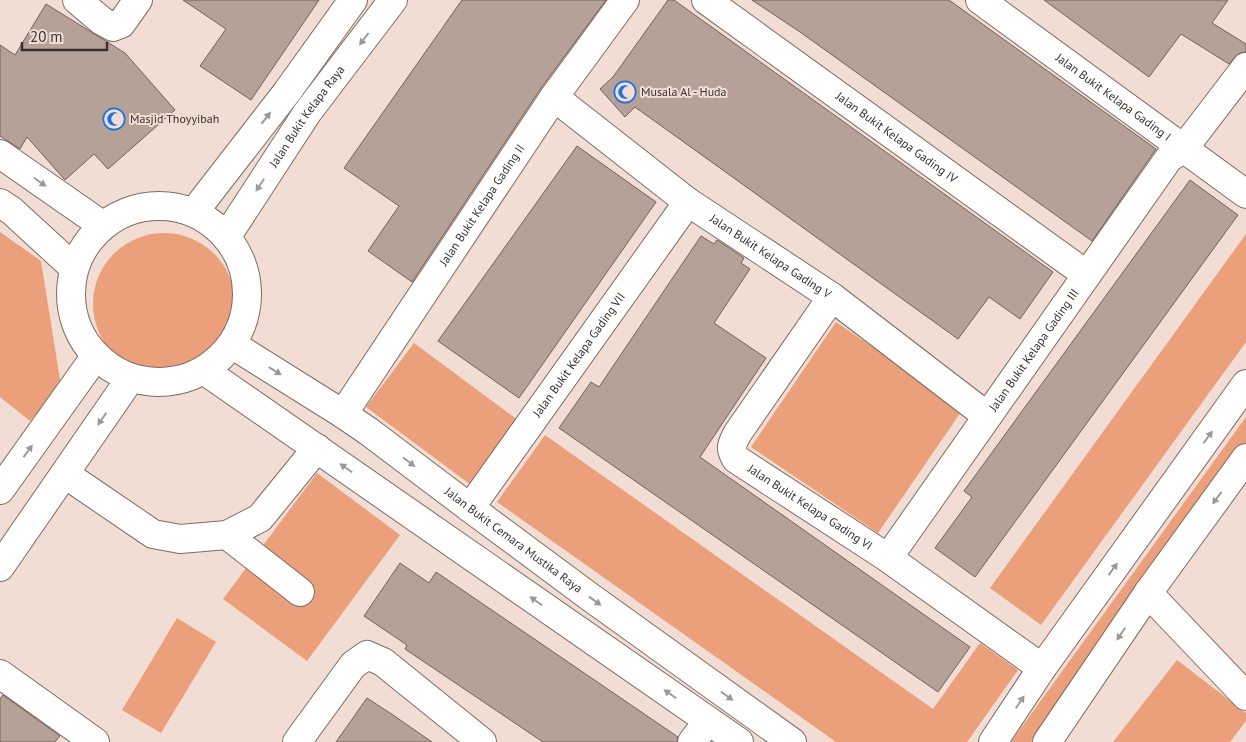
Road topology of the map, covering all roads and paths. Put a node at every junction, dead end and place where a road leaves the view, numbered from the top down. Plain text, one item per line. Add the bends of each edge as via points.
1 (77, 0) edge
2 (138, 0) edge
3 (353, 0) edge
4 (393, 0) edge
5 (625, 0) edge
6 (706, 0) edge
7 (980, 0) edge
8 (1246, 67) edge
9 (554, 97) junction
10 (1184, 148) junction
11 (0, 154) edge
12 (1246, 194) edge
13 (688, 202) junction
14 (0, 203) edge
15 (194, 212) junction
16 (102, 225) junction
17 (227, 236) junction
18 (73, 267) junction
19 (1087, 275) junction
20 (832, 296) junction
21 (233, 345) junction
22 (95, 358) junction
23 (205, 371) junction
24 (130, 379) junction
25 (1246, 384) edge
26 (343, 414) junction
27 (987, 416) junction
28 (317, 448) junction
29 (1246, 458) edge
30 (65, 474) junction
31 (0, 490) edge
32 (470, 508) junction
33 (227, 535) junction
34 (888, 558) junction
35 (0, 567) edge
36 (300, 592) dead end
37 (1148, 593) junction
38 (634, 628) junction
39 (616, 656) junction
40 (1042, 668) junction
41 (0, 674) edge
42 (1246, 696) edge
43 (708, 721) junction
44 (95, 742) edge
45 (296, 742) edge
46 (482, 742) edge
47 (692, 742) edge
48 (738, 742) edge
49 (792, 742) edge
50 (993, 742) edge
51 (1047, 742) edge

1 - 2 street via 113,27 121,24
15 -> 3 street
4 -> 17 street, Jalan Bukit Kelapa Raya via 307,113
5 - 9 street, Jalan Bukit Kelapa Gading II
6 - 19 street, Jalan Bukit Kelapa Gading IV
7 - 10 street, Jalan Bukit Kelapa Gading I
8 - 10 street, Jalan Bukit Kelapa Gading III
9 - 13 street, Jalan Bukit Kelapa Gading V
9 - 26 street, Jalan Bukit Kelapa Gading II
10 - 12 street, Jalan Bukit Kelapa Gading I
10 - 19 street, Jalan Bukit Kelapa Gading III via 1169,158
11 -> 16 street
13 - 20 street, Jalan Bukit Kelapa Gading V
13 - 32 street, Jalan Bukit Kelapa Gading VII
14 - 18 street
15 - 16 street via 146,206
15 - 17 street
16 - 18 street via 84,244
17 - 21 street via 245,270 248,309
18 - 22 street via 72,315
19 - 27 street, Jalan Bukit Kelapa Gading III
20 - 27 street, Jalan Bukit Kelapa Gading V
20 - 34 street, Jalan Bukit Kelapa Gading VI via 737,434 731,452 736,459
21 - 23 street
21 -> 26 street, Jalan Bukit Cemara Mustika Raya
22 - 24 street
31 -> 22 street
23 - 24 street via 168,383
23 - 28 street
24 -> 30 street
40 -> 25 street
26 -> 32 street, Jalan Bukit Cemara Mustika Raya
27 - 34 street, Jalan Bukit Kelapa Gading III
28 - 33 street via 260,518
39 -> 28 street
29 -> 37 street
30 - 33 street via 153,534 180,539
30 - 35 street
32 -> 38 street, Jalan Bukit Cemara Mustika Raya
33 - 36 street
34 - 40 street, Jalan Bukit Kelapa Gading VI
37 - 42 street
37 -> 51 street
38 - 39 street
38 -> 49 street, Jalan Bukit Cemara Mustika Raya
43 -> 39 street
50 -> 40 street
41 - 44 street
43 - 47 street
43 - 48 street
45 - 46 street via 353,665 367,655 383,662

